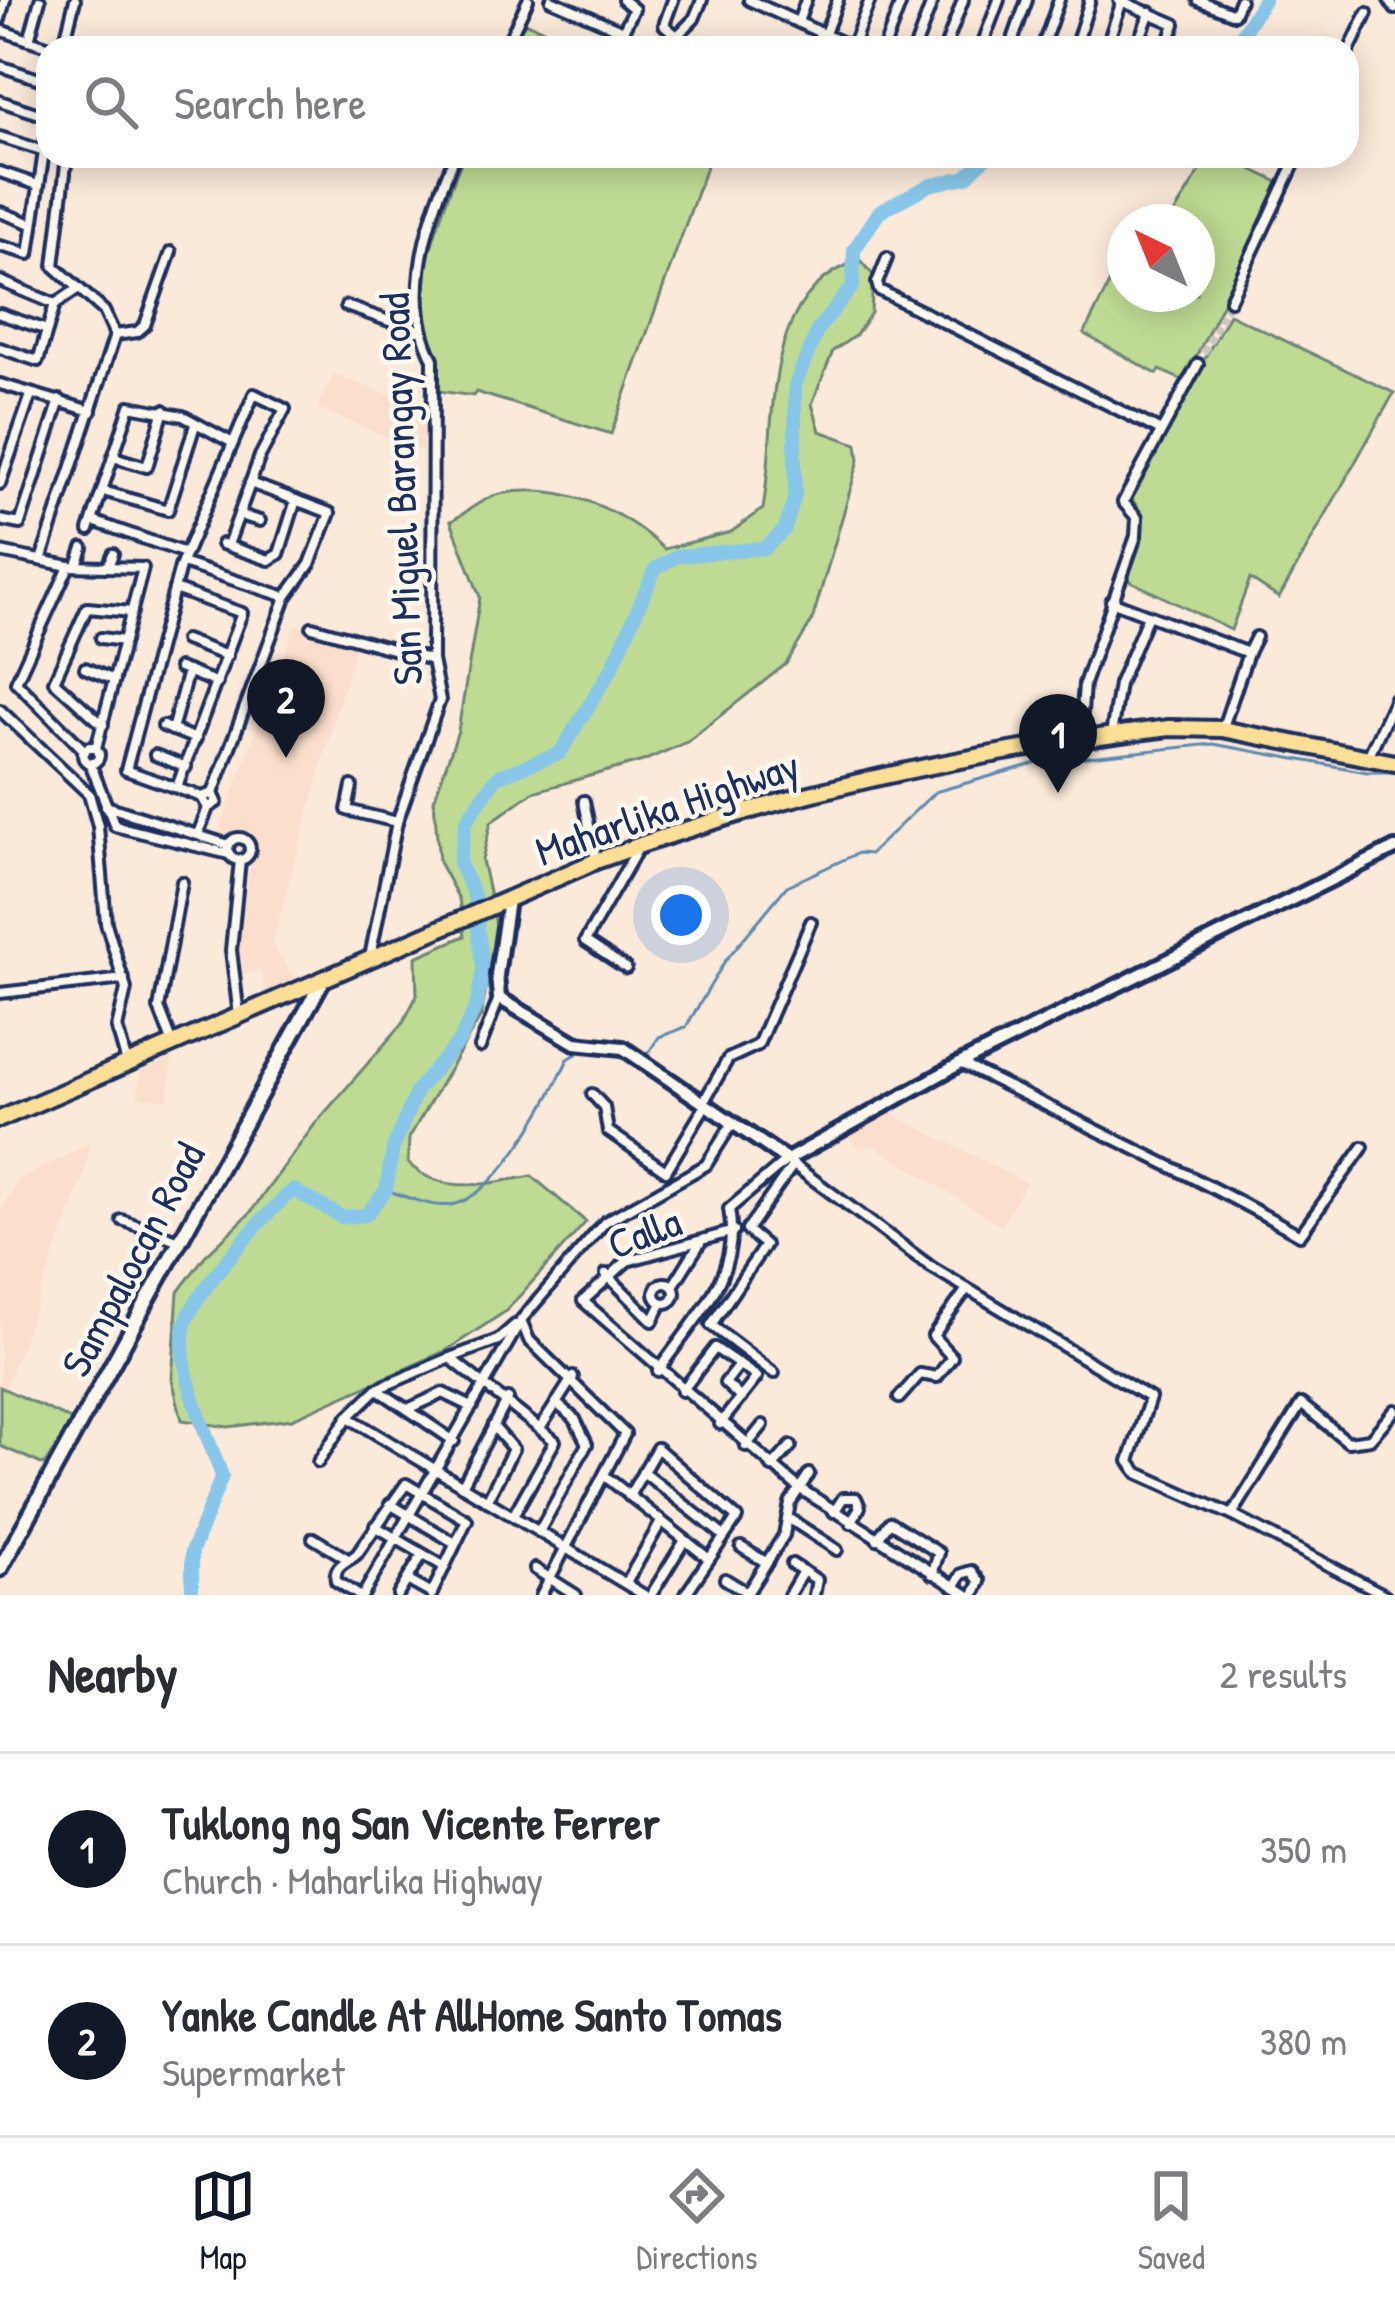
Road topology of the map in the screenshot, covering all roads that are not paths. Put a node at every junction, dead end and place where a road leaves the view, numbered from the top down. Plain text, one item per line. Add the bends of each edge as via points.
1 (5, 0) edge
2 (40, 0) edge
3 (75, 0) edge
4 (528, 0) edge
5 (551, 0) edge
6 (622, 0) edge
7 (673, 0) edge
8 (702, 0) edge
9 (749, 0) edge
10 (806, 0) edge
11 (838, 0) edge
12 (870, 0) edge
13 (902, 0) edge
14 (933, 0) edge
15 (963, 0) edge
16 (999, 0) edge
17 (1027, 0) edge
18 (1058, 0) edge
19 (1090, 0) edge
20 (1198, 0) edge
21 (1240, 0) edge
22 (1389, 0) edge
23 (1120, 1) edge
24 (1212, 2) edge
25 (771, 5) edge
26 (1395, 9) edge
27 (1150, 12) junction
28 (1367, 14) dead end
29 (0, 19) edge
30 (798, 22) junction
31 (0, 31) edge
32 (67, 36) edge
33 (511, 36) edge
34 (824, 36) joint
35 (857, 36) edge
36 (888, 36) edge
37 (920, 36) edge
38 (950, 36) edge
39 (986, 36) edge
40 (1014, 36) edge
41 (1046, 36) edge
42 (1079, 36) edge
43 (1110, 36) edge
44 (1141, 36) edge
45 (1171, 36) edge
46 (1357, 36) edge
47 (29, 40) junction
48 (36, 42) edge
49 (0, 66) edge
50 (36, 78) edge
51 (0, 101) edge
52 (36, 115) edge
53 (0, 137) edge
54 (36, 148) edge
55 (42, 168) edge
56 (63, 168) edge
57 (450, 168) edge
58 (1292, 168) edge
59 (0, 172) edge
60 (38, 185) junction
61 (0, 212) edge
62 (33, 224) junction
63 (0, 246) edge
64 (171, 252) dead end
65 (887, 258) dead end
66 (0, 280) edge
67 (76, 290) junction
68 (1230, 300) tunnel mouth
69 (55, 304) junction
70 (346, 306) dead end
71 (0, 314) edge
72 (47, 330) junction
73 (418, 331) junction
74 (115, 335) junction
75 (0, 348) edge
76 (1198, 364) tunnel mouth
77 (0, 384) edge
78 (31, 394) junction
79 (61, 400) junction
80 (164, 410) junction
81 (91, 411) junction
82 (195, 425) junction
83 (1159, 430) junction
84 (231, 442) junction
85 (113, 457) junction
86 (250, 483) junction
87 (0, 484) edge
88 (103, 491) junction
89 (296, 500) junction
90 (239, 515) junction
91 (0, 520) edge
92 (260, 521) dead end
93 (83, 548) dead end
94 (0, 552) edge
95 (112, 554) dead end
96 (184, 558) junction
97 (41, 560) junction
98 (73, 566) junction
99 (108, 566) junction
100 (174, 589) junction
101 (286, 597) junction
102 (1111, 601) junction
103 (132, 612) junction
104 (1147, 618) junction
105 (312, 627) dead end
106 (1256, 637) dead end
107 (101, 638) dead end
108 (185, 640) dead end
109 (124, 641) junction
110 (1248, 652) junction
111 (227, 656) junction
112 (432, 660) junction
113 (86, 668) dead end
114 (114, 680) junction
115 (217, 683) junction
116 (1395, 698) edge
117 (0, 710) edge
118 (103, 725) junction
119 (1222, 729) junction
120 (1111, 735) junction
121 (196, 739) junction
122 (1081, 741) junction
123 (96, 748) junction
124 (85, 751) junction
125 (155, 755) dead end
126 (1368, 758) junction
127 (90, 763) junction
128 (1395, 763) edge
129 (186, 766) junction
130 (352, 786) dead end
131 (177, 787) junction
132 (213, 793) junction
133 (202, 797) junction
134 (584, 801) dead end
135 (104, 806) junction
136 (208, 808) junction
137 (397, 822) junction
138 (197, 838) junction
139 (639, 845) junction
140 (1395, 848) edge
141 (229, 849) junction
142 (240, 860) junction
143 (596, 861) junction
144 (182, 882) dead end
145 (504, 901) junction
146 (811, 922) dead end
147 (370, 958) junction
148 (626, 968) dead end
149 (124, 979) junction
150 (323, 980) junction
151 (0, 993) edge
152 (499, 998) junction
153 (239, 1017) junction
154 (173, 1045) junction
155 (480, 1047) dead end
156 (961, 1063) junction
157 (128, 1065) junction
158 (592, 1094) dead end
159 (704, 1105) junction
160 (0, 1120) edge
161 (732, 1124) junction
162 (1363, 1147) dead end
163 (790, 1162) junction
164 (122, 1220) dead end
165 (734, 1232) junction
166 (177, 1240) junction
167 (700, 1242) junction
168 (606, 1274) junction
169 (673, 1286) junction
170 (967, 1289) junction
171 (662, 1303) junction
172 (521, 1320) junction
173 (450, 1358) junction
174 (739, 1365) junction
175 (658, 1370) junction
176 (773, 1373) dead end
177 (573, 1377) junction
178 (486, 1381) junction
179 (376, 1389) junction
180 (682, 1391) junction
181 (741, 1398) junction
182 (899, 1398) dead end
183 (508, 1399) junction
184 (556, 1403) junction
185 (472, 1407) junction
186 (406, 1409) junction
187 (1395, 1410) edge
188 (348, 1418) junction
189 (720, 1424) junction
190 (763, 1425) dead end
191 (493, 1426) junction
192 (541, 1427) junction
193 (454, 1441) junction
194 (791, 1445) dead end
195 (746, 1446) junction
196 (318, 1462) dead end
197 (772, 1467) junction
198 (437, 1470) junction
199 (643, 1472) junction
200 (809, 1474) dead end
201 (605, 1476) junction
202 (462, 1486) junction
203 (799, 1488) junction
204 (423, 1492) junction
205 (628, 1496) junction
206 (487, 1502) junction
207 (390, 1504) junction
208 (834, 1511) junction
209 (410, 1515) junction
210 (1232, 1515) junction
211 (513, 1516) junction
212 (788, 1518) junction
213 (661, 1522) junction
214 (851, 1523) junction
215 (375, 1526) junction
216 (538, 1532) junction
217 (724, 1536) junction
218 (313, 1538) dead end
219 (877, 1539) junction
220 (395, 1540) junction
221 (685, 1540) junction
222 (455, 1543) junction
223 (566, 1547) junction
224 (741, 1547) dead end
225 (837, 1550) dead end
226 (422, 1555) junction
227 (346, 1558) junction
228 (709, 1558) junction
229 (767, 1563) junction
230 (792, 1564) dead end
231 (445, 1567) junction
232 (0, 1569) edge
233 (535, 1569) dead end
234 (803, 1571) junction
235 (932, 1574) junction
236 (550, 1579) junction
237 (725, 1579) dead end
238 (407, 1580) junction
239 (626, 1583) junction
240 (954, 1587) junction
241 (431, 1594) edge
242 (747, 1594) edge
243 (361, 1595) edge
244 (398, 1595) edge
245 (541, 1595) edge
246 (576, 1595) edge
247 (647, 1595) edge
248 (685, 1595) edge
249 (789, 1595) edge
250 (814, 1595) edge
251 (971, 1595) edge
252 (1385, 1595) edge

1 - 29 street
2 - 47 street
3 - 32 street
4 - 33 street
5 - 6 street via 623,31 634,8
7 - 8 street via 664,26 677,36
9 - 25 street
10 - 30 street
11 - 34 street
12 - 35 street
13 - 36 street
14 - 37 street
15 - 38 street
16 - 39 street
17 - 40 street
18 - 41 street
19 - 42 street
20 - 24 street
21 - 24 street via 1234,14
22 - 26 street
23 - 27 street
23 - 43 street
25 - 30 street
27 - 44 street
27 - 45 street via 1175,24
28 - 46 street
30 - 34 street
31 - 47 street
47 - 48 street
49 - 50 street
51 - 52 street
53 - 54 street
55 - 60 street
56 - 67 street via 55,266
57 - 73 street, San Miguel Barangay Road via 414,302
58 - 68 street
59 - 60 street
60 - 62 street
61 - 62 street
62 - 63 street via 29,254
64 - 74 street via 145,325
65 - 83 street via 879,290
66 - 69 street
67 - 69 street
67 - 74 street via 104,311
69 - 72 street
70 - 73 street
71 - 72 street
72 - 75 street via 38,361
73 - 112 street, San Miguel Barangay Road via 433,359
74 - 81 street
76 - 83 street
77 - 78 street
78 - 79 street
78 - 87 street
79 - 81 street
79 - 91 street via 20,524
80 - 82 street
80 - 85 street via 130,406
80 - 85 street via 146,467
81 - 97 street
82 - 84 street
82 - 88 street via 168,510
83 - 102 street via 1123,502 1137,518 1136,536
84 - 86 street via 254,394 285,409
84 - 96 street
85 - 88 street
86 - 89 street
86 - 90 street
88 - 96 street via 91,525
89 - 90 street via 279,554 269,560 225,544
89 - 101 street via 330,513
90 - 92 street
93 - 98 street
94 - 97 street
95 - 99 street
96 - 100 street
96 - 101 street
97 - 98 street
98 - 99 street
98 - 124 street via 16,682
99 - 103 street via 143,568
100 - 111 street via 242,613
100 - 131 street via 126,770
101 - 132 street
102 - 104 street
102 - 122 street via 1084,684
103 - 109 street
103 - 118 street via 87,608 54,681
104 - 110 street
104 - 120 street via 1119,684
105 - 112 street
106 - 110 street
107 - 109 street
108 - 111 street
109 - 114 street
110 - 119 street
111 - 115 street
112 - 137 street, San Miguel Barangay Road via 440,700
113 - 114 street
114 - 118 street
115 - 121 street
115 - 121 street via 183,669 168,728
116 - 126 street
117 - 149 street via 89,794 106,922
118 - 123 street
119 - 120 highway, Maharlika Highway
119 - 126 highway, Maharlika Highway
120 - 122 highway, Maharlika Highway
121 - 129 street
122 - 139 highway, Maharlika Highway via 818,789
123 - 124 street
123 - 127 street via 98,760
124 - 127 street
125 - 129 street
126 - 128 highway, Maharlika Highway
127 - 135 street
129 - 131 street
130 - 137 street via 347,809
131 - 133 street
132 - 133 street
132 - 136 street via 217,802
133 - 136 street
134 - 143 street
135 - 138 street
135 - 138 street via 124,832
136 - 138 street
137 - 147 street, San Miguel Barangay Road
138 - 141 street
139 - 143 highway, Maharlika Highway
139 - 148 street via 585,941
140 - 156 street
141 - 142 street
141 - 142 street via 238,838 248,843
142 - 153 street via 231,950
143 - 145 highway, Maharlika Highway
144 - 154 street via 159,1008
145 - 147 highway, Maharlika Highway
145 - 152 street
146 - 159 street via 758,1045 728,1059
147 - 150 highway, Maharlika Highway
149 - 151 street
149 - 157 street via 117,1028
150 - 153 highway, Maharlika Highway
150 - 166 main road, Sampalocan Road
152 - 155 street
152 - 159 street via 575,1043 623,1048
153 - 154 highway, Maharlika Highway
154 - 157 highway, Maharlika Highway
156 - 162 street via 1181,1167 1300,1235
156 - 163 street
157 - 160 highway, Maharlika Highway
158 - 159 street via 604,1107 608,1132 666,1171
159 - 161 street
161 - 163 street
161 - 172 street via 706,1166 604,1222
163 - 165 street via 735,1202
163 - 170 street
163 - 176 street via 747,1230 765,1245 710,1325
164 - 166 street
165 - 167 street, Calla
165 - 175 street via 734,1252 704,1309
166 - 232 main road, Sampalocan Road
167 - 168 street, Calla
167 - 169 street
168 - 171 street via 653,1322
168 - 175 street, Calla via 583,1301
169 - 171 street via 674,1299
169 - 171 street via 656,1289
170 - 182 street via 933,1336 950,1362 937,1377 920,1374
170 - 210 street via 1150,1398 1129,1461 1138,1473
172 - 173 street via 498,1340
172 - 177 street via 529,1340
172 - 178 street
173 - 178 street
173 - 179 street
174 - 180 street via 712,1348
174 - 181 street via 725,1383
174 - 181 street via 757,1378
175 - 180 street
177 - 184 street
177 - 201 street via 625,1430
178 - 183 street
178 - 185 street
179 - 186 street
179 - 188 street
180 - 189 street
181 - 189 street
183 - 191 street
183 - 192 street
184 - 192 street
184 - 216 street via 586,1444
185 - 186 street via 443,1393
185 - 193 street
186 - 193 street
187 - 210 street via 1370,1439 1348,1442 1301,1404
188 - 196 street
188 - 198 street
189 - 195 street
190 - 195 street
191 - 202 street
191 - 206 street via 513,1448
192 - 211 street via 555,1441
193 - 198 street
194 - 197 street
195 - 197 street
197 - 203 street
198 - 202 street
198 - 204 street
199 - 205 street
199 - 217 street
199 - 217 street via 657,1448 737,1518
200 - 203 street
201 - 205 street
201 - 223 street
202 - 206 street
203 - 208 street
203 - 212 street
204 - 207 street via 406,1484
204 - 209 street
204 - 222 street via 466,1520
205 - 213 street
206 - 211 street
207 - 209 street
207 - 215 street
208 - 214 street
208 - 214 street via 843,1498 856,1498
209 - 220 street
209 - 222 street
210 - 252 street
211 - 216 street
212 - 225 street
212 - 229 street
213 - 221 street
213 - 239 street
214 - 219 street
215 - 220 street
215 - 227 street
216 - 223 street
217 - 228 street
218 - 227 street
219 - 235 street
219 - 235 street via 890,1522 939,1553
220 - 226 street
220 - 243 street
221 - 228 street
221 - 247 street
222 - 231 street
223 - 236 street
223 - 239 street
224 - 229 street
226 - 231 street
226 - 238 street
227 - 243 street via 334,1577
228 - 248 street
229 - 242 street
230 - 234 street
231 - 241 street
233 - 236 street
234 - 249 street
234 - 250 street via 819,1583
235 - 240 street
236 - 245 street
236 - 246 street
237 - 242 street
238 - 241 street
238 - 244 street
239 - 247 street
240 - 251 street
240 - 251 street via 972,1571 980,1582

